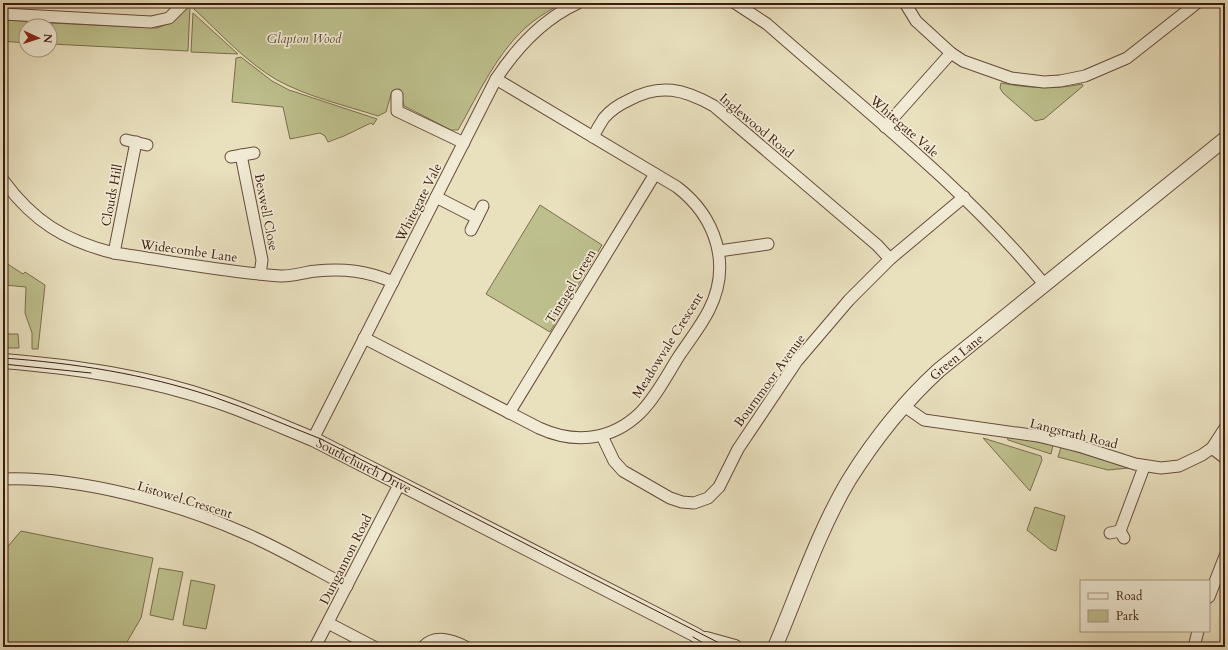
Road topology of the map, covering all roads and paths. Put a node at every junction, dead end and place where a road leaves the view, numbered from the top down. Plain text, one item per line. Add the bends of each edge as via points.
1 (184, 3) edge
2 (578, 3) edge
3 (735, 3) edge
4 (904, 3) edge
5 (1197, 3) edge
6 (3, 14) edge
7 (951, 53) junction
8 (496, 79) junction
9 (397, 95) dead end
10 (885, 127) junction
11 (593, 137) junction
12 (1225, 139) edge
13 (464, 143) junction
14 (147, 145) dead end
15 (254, 152) dead end
16 (655, 174) junction
17 (3, 180) edge
18 (436, 197) junction
19 (964, 197) junction
20 (483, 206) dead end
21 (477, 218) junction
22 (471, 230) dead end
23 (768, 244) dead end
24 (720, 251) junction
25 (114, 253) junction
26 (890, 259) junction
27 (260, 274) junction
28 (393, 282) junction
29 (1044, 284) junction
30 (364, 338) junction
31 (3, 361) edge
32 (904, 406) junction
33 (509, 413) junction
34 (1225, 428) edge
35 (602, 436) junction
36 (313, 439) junction
37 (1212, 448) junction
38 (1225, 458) edge
39 (1144, 467) junction
40 (3, 480) edge
41 (400, 483) junction
42 (1118, 534) dead end
43 (1225, 556) edge
44 (347, 586) junction
45 (1210, 594) edge
46 (328, 623) junction
47 (1198, 632) edge
48 (702, 638) junction
49 (315, 647) edge
50 (374, 647) edge
51 (423, 647) edge
52 (466, 647) edge
53 (715, 647) edge
54 (735, 647) edge
55 (775, 647) edge
56 (1194, 647) edge

1 - 6 street via 169,18 151,22
2 - 8 street, Whitegate Vale via 558,14 531,35
3 - 10 street, Whitegate Vale via 768,24
4 - 7 street via 916,21
5 - 7 street via 1127,58 1100,71 1074,79 1044,82 1011,78 975,67
7 - 10 street
8 - 11 street, Meadowvale Crescent
8 - 13 street, Whitegate Vale
9 - 13 street via 398,111
10 - 19 street, Whitegate Vale
11 - 16 street, Meadowvale Crescent
11 - 26 street, Inglewood Road via 605,118 621,104 640,94 670,90 701,99 714,106
12 - 29 street, Green Lane
13 - 18 street, Whitegate Vale
14 - 25 street, Clouds Hill via 131,141
15 - 27 street, Bexwell Close via 236,156 262,260
16 - 24 street, Meadowvale Crescent via 690,197 703,212
16 - 33 street, Tintagel Green
17 - 25 street, Widecombe Lane via 21,203 47,225 76,241
18 - 21 street
18 - 28 street, Whitegate Vale
19 - 26 street, Bournmoor Avenue
19 - 29 street, Whitegate Vale via 1015,248
20 - 21 street
21 - 22 street
23 - 24 street
24 - 35 street, Meadowvale Crescent via 721,270 709,310 653,397 639,414 624,426
25 - 27 street, Widecombe Lane
26 - 35 street, Bournmoor Avenue via 849,300 797,361 738,449 719,487 708,498 694,503 682,502 670,498 623,471 614,461
27 - 28 street, Widecombe Lane via 282,276 342,269 377,275
28 - 30 street, Whitegate Vale
29 - 32 street, Green Lane via 939,370
30 - 33 street, Meadowvale Crescent
30 - 36 street, Whitegate Vale
31 - 36 street, Southchurch Drive via 83,369 156,383 216,401
32 - 39 street, Langstrath Road via 924,420 1038,436
32 - 55 street, Green Lane via 877,438 849,481 820,540
33 - 35 street, Meadowvale Crescent via 556,436
34 - 37 street, Langstrath Road
36 - 41 street, Southchurch Drive
37 - 38 street
37 - 39 street, Langstrath Road via 1179,466
39 - 42 street
40 - 44 street, Listowel Crescent via 51,481 93,487 174,508 246,533
41 - 44 street, Dungannon Road
41 - 48 street, Southchurch Drive
43 - 45 street
44 - 46 street, Dungannon Road
46 - 49 street, Dungannon Road
46 - 50 street
47 - 56 street
48 - 53 street, Southchurch Drive
48 - 54 street, Southchurch Drive
51 - 52 street via 432,640 440,639

